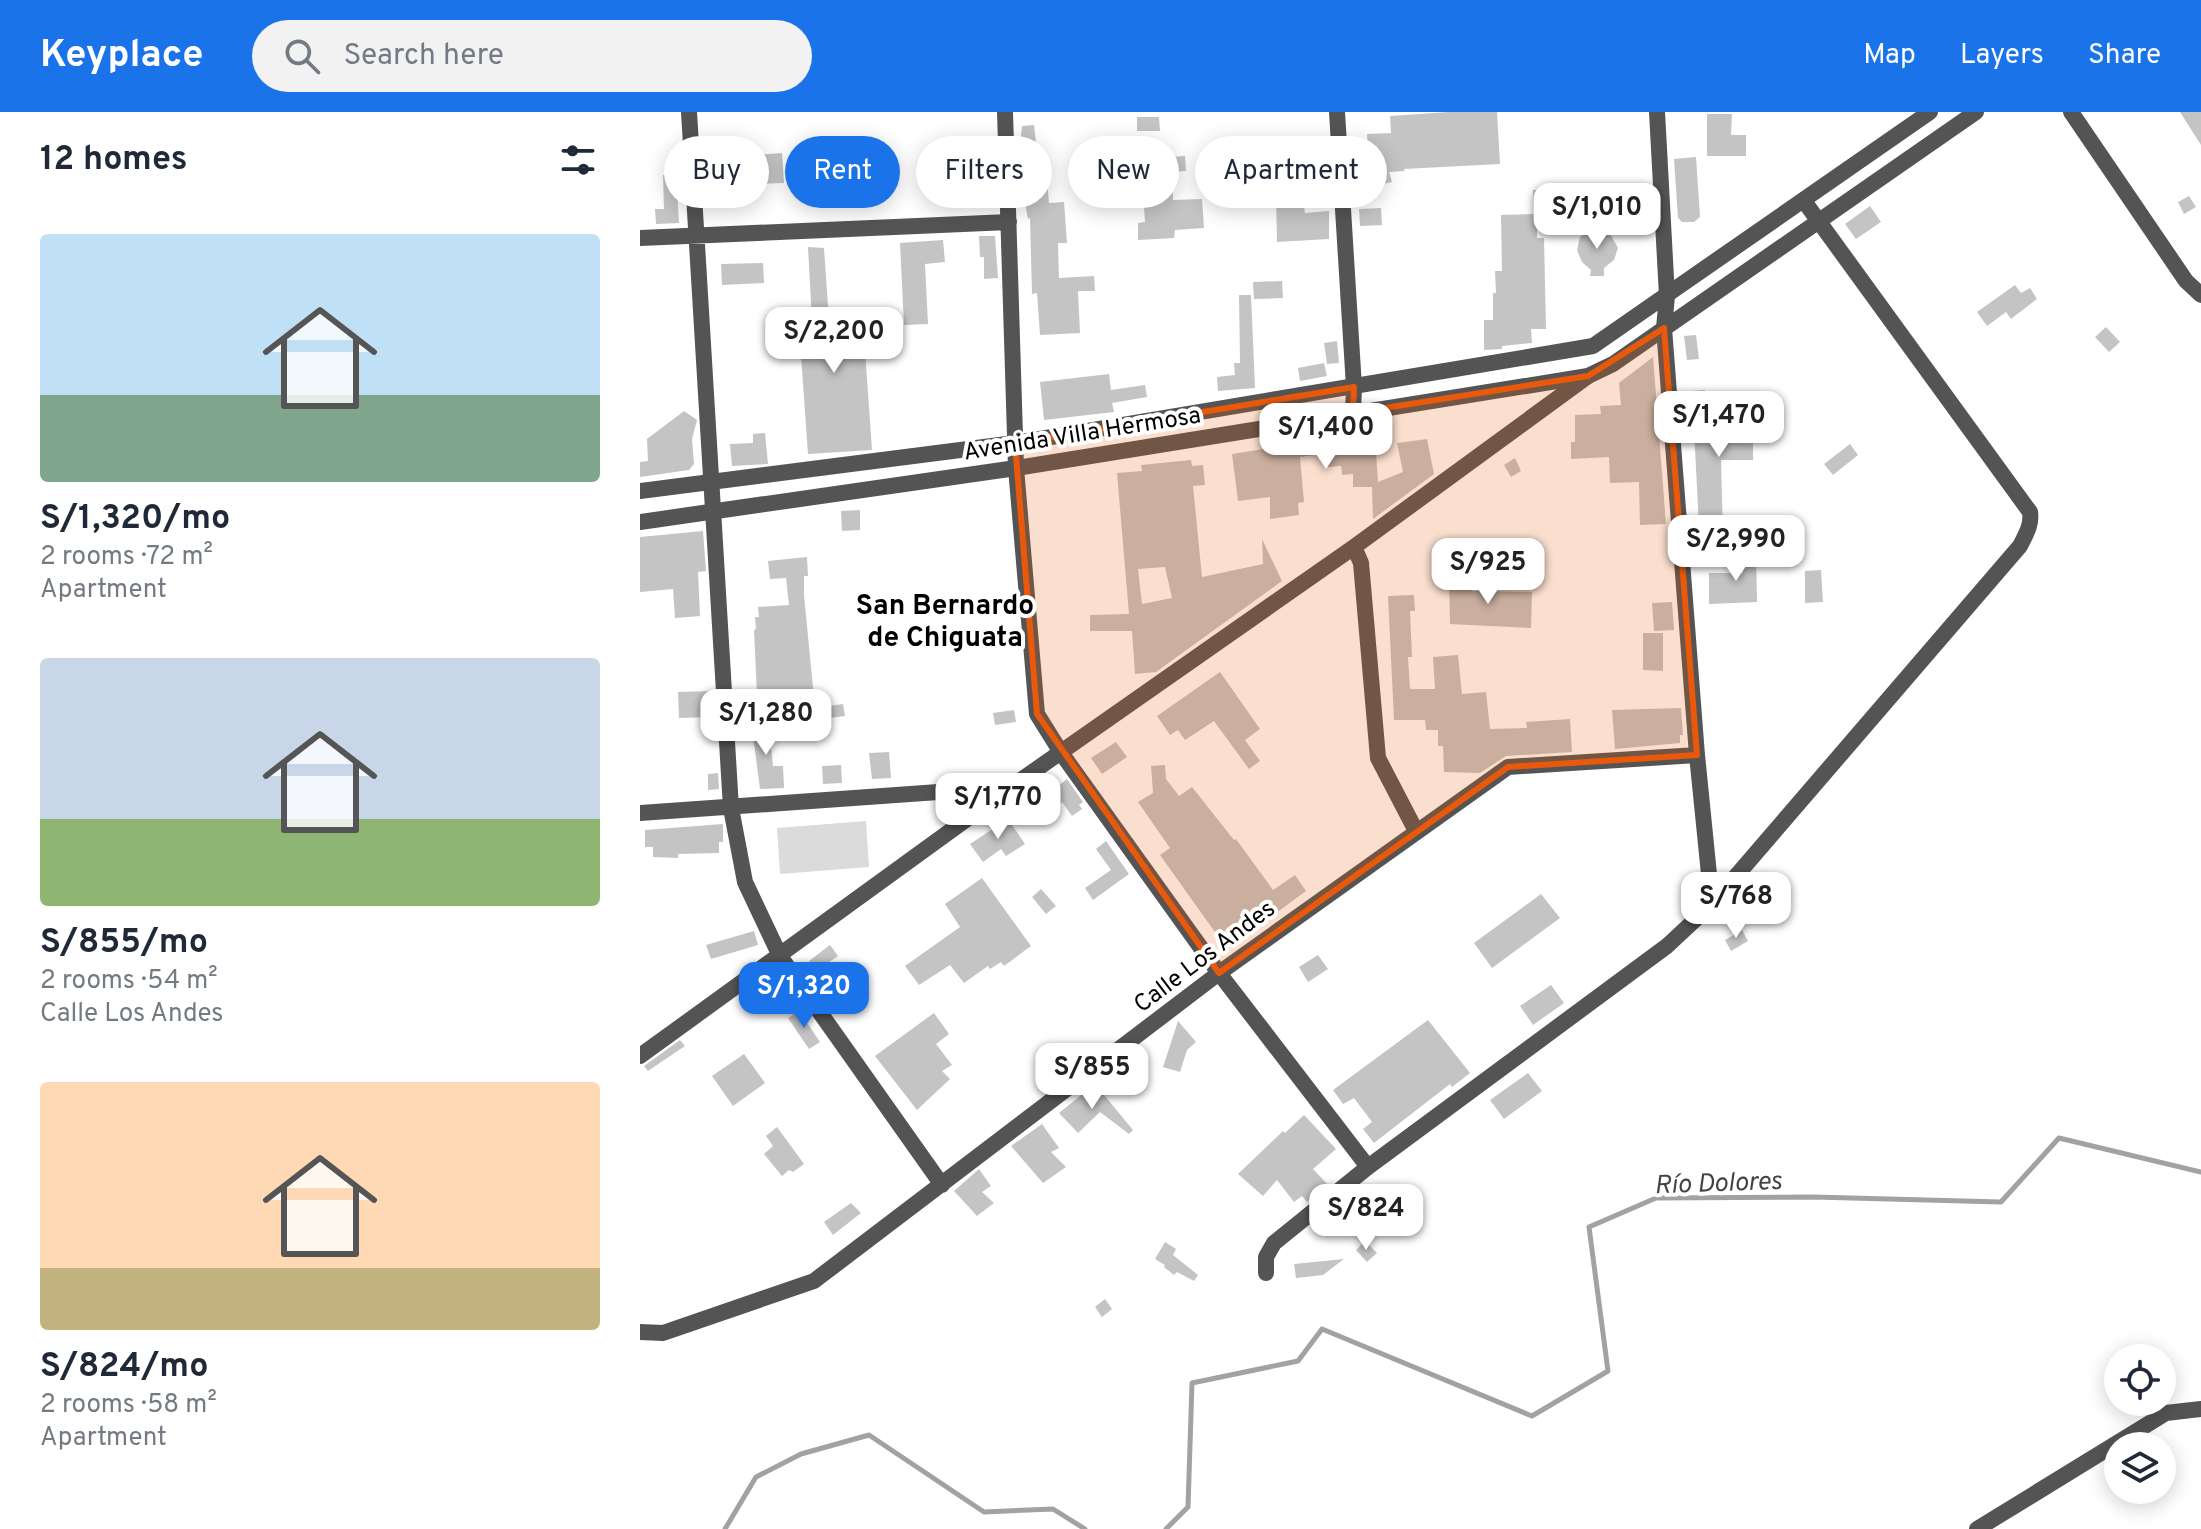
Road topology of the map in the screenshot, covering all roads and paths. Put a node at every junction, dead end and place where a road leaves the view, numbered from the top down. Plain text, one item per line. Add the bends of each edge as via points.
1 (689, 112) edge
2 (1005, 112) edge
3 (1337, 112) edge
4 (1657, 112) edge
5 (1930, 112) edge
6 (1976, 112) edge
7 (2071, 112) edge
8 (1804, 201) junction
9 (1819, 221) junction
10 (1009, 222) junction
11 (697, 235) junction
12 (640, 238) edge
13 (2201, 295) edge
14 (1667, 296) junction
15 (1664, 328) junction
16 (1588, 376) junction
17 (1354, 387) junction
18 (1353, 413) junction
19 (1015, 443) junction
20 (1016, 468) junction
21 (710, 481) junction
22 (640, 491) edge
23 (713, 511) junction
24 (640, 522) edge
25 (1354, 547) junction
26 (1062, 754) junction
27 (1697, 755) junction
28 (1011, 787) junction
29 (731, 808) junction
30 (640, 813) edge
31 (1416, 831) junction
32 (1712, 904) junction
33 (780, 956) junction
34 (1219, 973) junction
35 (640, 1056) edge
36 (1368, 1167) junction
37 (942, 1185) junction
38 (1266, 1273) dead end
39 (640, 1332) edge
40 (2201, 1409) edge
41 (1977, 1529) edge

1 - 11 street
2 - 10 street
3 - 17 street
4 - 14 street
5 - 8 street, Avenida Villa Hermosa
6 - 9 street, Avenida Villa Hermosa
7 - 13 street via 2186,281
8 - 9 street
8 - 14 street, Avenida Villa Hermosa
9 - 15 street, Avenida Villa Hermosa
9 - 32 street via 2030,512 2032,522 2020,546
10 - 11 street
10 - 19 street
11 - 12 street
11 - 21 street
14 - 15 street
14 - 17 street, Avenida Villa Hermosa via 1593,346
15 - 16 street, Avenida Villa Hermosa
15 - 27 street
16 - 18 street, Avenida Villa Hermosa
16 - 25 street
17 - 18 street
17 - 19 street, Avenida Villa Hermosa
18 - 20 street, Avenida Villa Hermosa
19 - 20 street
19 - 21 street, Avenida Villa Hermosa
20 - 23 street, Avenida Villa Hermosa
20 - 26 street via 1037,714
21 - 22 street, Avenida Villa Hermosa
21 - 23 street
23 - 24 street, Avenida Villa Hermosa
23 - 29 street
25 - 26 street
25 - 31 street via 1361,563 1378,758
26 - 28 street
26 - 34 street
27 - 31 street, Calle Los Andes via 1508,767
27 - 32 street
28 - 29 street
28 - 33 street
29 - 30 street
29 - 33 street via 745,882
31 - 34 street, Calle Los Andes
32 - 36 street via 1667,946
33 - 35 street
33 - 37 street
34 - 36 street
34 - 37 street, Calle Los Andes
36 - 38 street via 1274,1243 1266,1257
37 - 39 street, Calle Los Andes via 814,1281 663,1333
40 - 41 street via 2166,1413

